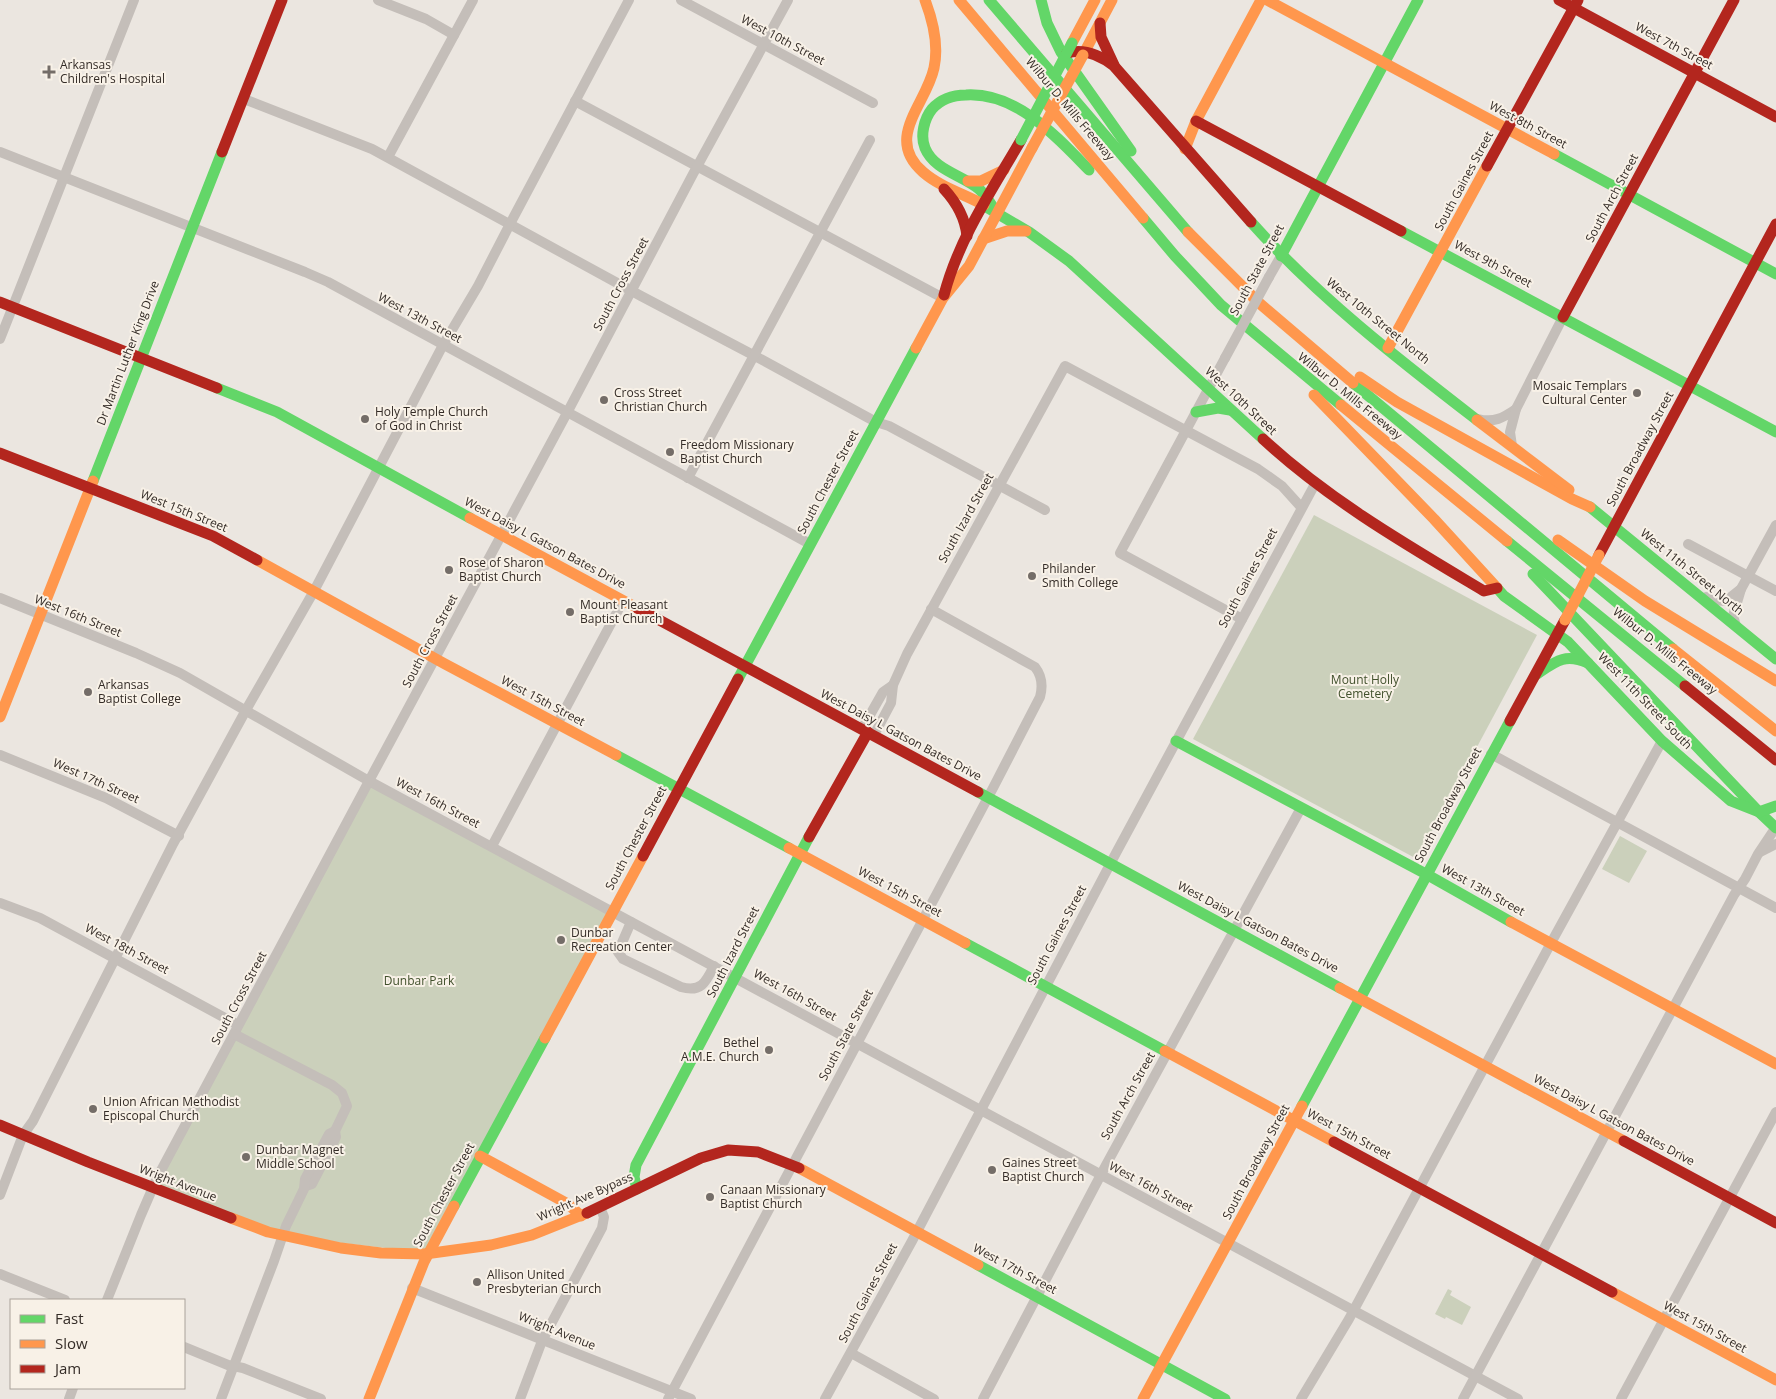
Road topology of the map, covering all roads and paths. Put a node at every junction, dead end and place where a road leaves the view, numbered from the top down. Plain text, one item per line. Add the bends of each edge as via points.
1 (134, 0) edge
2 (282, 0) edge
3 (378, 0) edge
4 (473, 0) edge
5 (629, 0) edge
6 (681, 0) edge
7 (788, 0) edge
8 (925, 0) edge
9 (959, 0) edge
10 (989, 0) edge
11 (1041, 0) edge
12 (1095, 0) edge
13 (1112, 0) edge
14 (1261, 0) edge
15 (1266, 0) edge
16 (1418, 0) edge
17 (1559, 0) edge
18 (1734, 0) edge
19 (1576, 4) edge
20 (1100, 23) junction
21 (454, 35) junction
22 (764, 45) junction
23 (1077, 50) junction
24 (1384, 64) junction
25 (1114, 66) junction
26 (1695, 73) junction
27 (244, 99) junction
28 (575, 101) junction
29 (873, 103) dead end
30 (1776, 117) edge
31 (1196, 121) junction
32 (1508, 130) junction
33 (1170, 133) junction
34 (870, 140) dead end
35 (1185, 149) junction
36 (0, 152) edge
37 (388, 157) junction
38 (697, 167) junction
39 (1004, 170) junction
40 (63, 177) junction
41 (933, 178) junction
42 (968, 181) junction
43 (1318, 186) junction
44 (1629, 195) junction
45 (986, 202) junction
46 (997, 213) junction
47 (510, 224) junction
48 (1776, 224) edge
49 (1182, 226) junction
50 (192, 227) junction
51 (1029, 232) junction
52 (820, 233) junction
53 (1260, 235) junction
54 (1292, 235) junction
55 (967, 236) junction
56 (983, 238) junction
57 (1442, 253) junction
58 (1175, 256) junction
59 (1280, 256) junction
60 (1755, 263) junction
61 (1776, 274) edge
62 (632, 290) junction
63 (943, 298) junction
64 (0, 302) edge
65 (13, 307) junction
66 (1563, 317) junction
67 (1288, 329) junction
68 (0, 340) edge
69 (443, 345) junction
70 (1388, 348) junction
71 (1273, 350) junction
72 (755, 356) junction
73 (141, 357) junction
74 (1690, 386) junction
75 (1208, 389) junction
76 (1516, 409) junction
77 (1230, 410) junction
78 (1196, 412) junction
79 (567, 413) junction
80 (1475, 418) junction
81 (876, 422) junction
82 (1186, 431) junction
83 (1776, 432) edge
84 (1512, 446) junction
85 (0, 453) edge
86 (1450, 465) junction
87 (378, 468) junction
88 (688, 478) junction
89 (1315, 484) junction
90 (999, 486) junction
91 (90, 488) junction
92 (1301, 507) junction
93 (1590, 507) junction
94 (1046, 510) dead end
95 (1776, 525) edge
96 (1614, 527) junction
97 (501, 535) junction
98 (1500, 536) junction
99 (810, 544) junction
100 (1688, 544) dead end
101 (1748, 576) junction
102 (1497, 588) junction
103 (1741, 589) junction
104 (314, 590) junction
105 (1692, 590) junction
106 (1776, 591) edge
107 (0, 598) edge
108 (624, 602) junction
109 (931, 609) junction
110 (40, 614) junction
111 (1242, 619) junction
112 (1737, 627) junction
113 (1558, 633) junction
114 (435, 658) junction
115 (1776, 659) edge
116 (1592, 665) junction
117 (744, 666) junction
118 (1534, 676) junction
119 (1776, 681) edge
120 (246, 710) junction
121 (0, 717) edge
122 (557, 724) junction
123 (1776, 731) edge
124 (868, 732) junction
125 (1176, 741) junction
126 (1662, 741) junction
127 (1491, 754) junction
128 (0, 755) edge
129 (1776, 760) edge
130 (368, 781) junction
131 (678, 788) junction
132 (988, 798) junction
133 (1776, 806) edge
134 (1301, 808) junction
135 (1759, 812) junction
136 (1618, 822) junction
137 (1776, 827) edge
138 (178, 836) junction
139 (1776, 844) edge
140 (492, 846) junction
141 (800, 854) junction
142 (1758, 854) junction
143 (1110, 863) junction
144 (1426, 874) junction
145 (1740, 888) junction
146 (0, 903) edge
147 (1776, 908) edge
148 (612, 911) junction
149 (923, 920) junction
150 (631, 922) junction
151 (1234, 929) junction
152 (1551, 943) junction
153 (114, 958) junction
154 (714, 966) junction
155 (736, 977) junction
156 (1046, 986) junction
157 (1359, 998) junction
158 (1673, 1009) junction
159 (236, 1029) junction
160 (857, 1043) junction
161 (1168, 1053) junction
162 (1776, 1064) edge
163 (1486, 1066) junction
164 (980, 1108) junction
165 (1776, 1112) edge
166 (1293, 1120) junction
167 (0, 1125) edge
168 (1608, 1131) junction
169 (23, 1135) junction
170 (480, 1156) junction
171 (791, 1164) junction
172 (1102, 1174) junction
173 (153, 1187) junction
174 (1419, 1187) junction
175 (637, 1189) junction
176 (0, 1195) edge
177 (1729, 1197) junction
178 (600, 1207) junction
179 (580, 1216) junction
180 (1776, 1223) edge
181 (916, 1232) junction
182 (282, 1236) junction
183 (1228, 1243) junction
184 (352, 1250) joint
185 (429, 1253) junction
186 (1541, 1254) junction
187 (0, 1274) edge
188 (412, 1288) junction
189 (1038, 1297) junction
190 (62, 1299) edge
191 (107, 1299) edge
192 (1354, 1310) junction
193 (1664, 1319) junction
194 (542, 1340) junction
195 (185, 1347) edge
196 (851, 1354) junction
197 (1163, 1364) junction
198 (235, 1366) junction
199 (1476, 1375) junction
200 (1776, 1380) edge
201 (669, 1395) edge
202 (221, 1399) edge
203 (321, 1399) edge
204 (369, 1399) edge
205 (520, 1399) edge
206 (691, 1399) edge
207 (825, 1399) edge
208 (934, 1399) edge
209 (983, 1399) edge
210 (1143, 1399) edge
211 (1225, 1399) edge
212 (1301, 1399) edge
213 (1462, 1399) edge
214 (1518, 1399) edge
215 (1621, 1399) edge

1 - 40 street
2 - 27 main road, Dr Martin Luther King Drive
3 - 21 street via 426,19
4 - 21 street
5 - 28 street
6 - 22 street, West 10th Street
7 - 22 street, South Cross Street
8 - 41 main road via 935,37 934,66 909,121 906,143 916,165
9 - 58 main road, Wilbur D. Mills Freeway
10 - 49 main road, Wilbur D. Mills Freeway
11 - 49 main road via 1047,23 1061,52
12 - 23 main road, South Chester Street
13 - 20 main road, South Chester Street
14 - 31 main road
15 - 24 main road, West 8th Street
16 - 24 main road, South State Street
17 - 19 main road, West 7th Street
18 - 26 main road, South Arch Street
19 - 26 main road, West 7th Street
19 - 32 main road, South Gaines Street
20 - 23 main road, South Chester Street
20 - 25 main road via 1101,37
21 - 37 street
22 - 29 street, West 10th Street
22 - 38 street, South Cross Street
23 - 25 main road via 1102,56
23 - 39 main road, South Chester Street, bridge
23 - 46 main road, South Chester Street, bridge via 1032,148
24 - 32 main road, West 8th Street
24 - 43 main road, South State Street
25 - 33 main road
26 - 30 main road, West 7th Street
26 - 44 main road, South Arch Street
27 - 37 street via 360,143
27 - 50 main road, Dr Martin Luther King Drive
28 - 38 street
28 - 47 street
31 - 33 main road via 1185,130
31 - 35 main road
31 - 43 main road, West 9th Street
32 - 44 main road, West 8th Street
32 - 57 main road, South Gaines Street
33 - 35 main road, West 10th Street North
34 - 52 street
35 - 53 main road, West 10th Street North
36 - 40 street, West 13th Street
37 - 47 street
38 - 52 street
38 - 62 street, South Cross Street
39 - 42 main road via 981,181
39 - 45 main road, South Chester Street
40 - 50 street, West 13th Street
40 - 65 street
41 - 45 main road
41 - 55 main road via 959,204
42 - 45 main road via 981,191
42 - 58 main road via 930,158 923,134 928,116 938,104 968,94 1005,102 1045,127
43 - 54 main road, South State Street
43 - 57 main road, West 9th Street
44 - 60 main road, West 8th Street
44 - 66 main road, South Arch Street
45 - 46 main road
45 - 55 main road, South Chester Street
46 - 51 main road, West 10th Street
46 - 56 main road, South Chester Street
47 - 62 street
47 - 69 street
48 - 60 main road, South Broadway Street
49 - 67 main road, Wilbur D. Mills Freeway
50 - 69 street, West 13th Street via 320,279
50 - 73 main road, Dr Martin Luther King Drive
51 - 56 main road via 1007,231
51 - 75 main road, West 10th Street via 1069,261
52 - 63 street
52 - 72 street
53 - 54 main road via 1275,238
53 - 59 main road, West 10th Street North
54 - 59 main road, South State Street
55 - 63 main road, South Chester Street via 947,280
56 - 63 main road, South Chester Street via 969,266
57 - 66 main road, West 9th Street
57 - 70 main road, South Gaines Street
58 - 71 main road, Wilbur D. Mills Freeway via 1221,305
59 - 70 main road, West 10th Street North
59 - 75 street, South State Street, bridge
60 - 61 main road, West 8th Street
60 - 74 main road, South Broadway Street
62 - 72 street
62 - 79 street, South Cross Street
63 - 81 main road, South Chester Street
64 - 65 main road, West Daisy L Gatson Bates Drive
65 - 68 street
65 - 73 main road, West Daisy L Gatson Bates Drive
66 - 74 main road, West 9th Street
66 - 76 street, South Arch Street
67 - 86 main road, Wilbur D. Mills Freeway
67 - 93 main road via 1397,402
69 - 79 street, West 13th Street
69 - 87 street
70 - 80 main road, West 10th Street North
71 - 98 main road, Wilbur D. Mills Freeway
71 - 102 main road, West 11th Street South
72 - 81 street
72 - 88 street
73 - 87 main road, West Daisy L Gatson Bates Drive via 270,409
73 - 91 main road, Dr Martin Luther King Drive
74 - 83 main road, West 9th Street
74 - 96 main road, South Broadway Street
75 - 77 main road, West 10th Street
75 - 78 street, South State Street
76 - 80 street via 1497,420
76 - 84 street, South Arch Street via 1510,432
77 - 78 main road via 1218,408
77 - 89 main road, West 10th Street
78 - 82 street, South State Street
79 - 88 street, West 13th Street
79 - 97 street, South Cross Street
80 - 84 main road, West 10th Street North
81 - 90 street
81 - 99 main road, South Chester Street
82 - 90 street, South Izard Street via 1065,366
82 - 92 street via 1270,477
82 - 111 street, South State Street via 1120,553
84 - 93 main road, West 10th Street North
85 - 91 main road, West 15th Street
86 - 119 main road via 1638,596
86 - 123 main road, Wilbur D. Mills Freeway
87 - 97 main road, West Daisy L Gatson Bates Drive
87 - 104 street
88 - 99 street, West 13th Street
89 - 92 street, South Gaines Street
89 - 102 main road, West 10th Street via 1484,591
90 - 94 street
90 - 109 street, South Izard Street
91 - 104 main road, West 15th Street via 213,536
91 - 110 main road, Dr Martin Luther King Drive
92 - 111 street, South Gaines Street
93 - 96 main road, West 11th Street North
95 - 101 street
96 - 105 main road, West 11th Street North
96 - 113 main road, South Broadway Street, bridge
97 - 108 main road, West Daisy L Gatson Bates Drive
97 - 114 street, South Cross Street
98 - 129 main road, Wilbur D. Mills Freeway
98 - 135 main road
99 - 117 main road, South Chester Street
100 - 101 street
101 - 103 street
101 - 106 street
102 - 113 main road, West 11th Street South
103 - 105 street via 1729,600 1718,602
103 - 112 street via 1733,616
104 - 114 main road, West 15th Street
104 - 120 street
105 - 112 main road, West 11th Street North
107 - 110 street, West 16th Street
108 - 117 main road, West Daisy L Gatson Bates Drive
108 - 122 street
109 - 124 street, South Izard Street via 893,684 891,703
109 - 132 street, South State Street via 1030,663 1042,682 1038,704
110 - 120 street, West 16th Street via 156,661
110 - 121 main road, Dr Martin Luther King Drive
111 - 125 street, South Gaines Street
112 - 115 main road, West 11th Street North
113 - 116 main road, West 11th Street South
113 - 118 main road, South Broadway Street
114 - 122 main road, West 15th Street
114 - 130 street, South Cross Street
116 - 118 main road via 1565,657
116 - 126 main road, West 11th Street South
117 - 124 main road, West Daisy L Gatson Bates Drive
117 - 131 main road, South Chester Street
118 - 127 main road, South Broadway Street
120 - 130 street, West 16th Street
120 - 138 street
122 - 131 main road, West 15th Street
122 - 140 street
124 - 132 main road, West Daisy L Gatson Bates Drive
124 - 141 main road, South Izard Street
125 - 134 main road, West 13th Street
125 - 143 street, South Gaines Street
126 - 135 main road, West 11th Street South via 1730,802
126 - 136 street
127 - 136 street
127 - 144 main road, South Broadway Street
128 - 138 street, West 17th Street via 106,798
130 - 140 street, West 16th Street
130 - 159 street, South Cross Street
131 - 141 main road, West 15th Street
131 - 148 main road, South Chester Street
132 - 143 main road, West Daisy L Gatson Bates Drive
132 - 149 street, South State Street
133 - 135 main road
134 - 144 main road, West 13th Street
134 - 151 street, South Arch Street
135 - 137 main road, West 11th Street South
136 - 145 street
136 - 152 street
137 - 142 street
138 - 153 street
139 - 142 street
140 - 148 street, West 16th Street
141 - 149 main road, West 15th Street
141 - 155 main road, South Izard Street
142 - 145 street
143 - 151 main road, West Daisy L Gatson Bates Drive
143 - 156 street, South Gaines Street
144 - 152 main road, West 13th Street
144 - 157 main road, South Broadway Street
145 - 147 street
145 - 158 street
146 - 153 street, West 18th Street via 40,918
148 - 150 street, West 16th Street
148 - 170 main road, South Chester Street
149 - 156 main road, West 15th Street
149 - 160 street, South State Street
150 - 154 street, West 16th Street
150 - 154 street via 618,952 623,958 690,990 700,987
151 - 157 main road, West Daisy L Gatson Bates Drive
151 - 161 street, South Arch Street
152 - 158 main road, West 13th Street
152 - 163 street
153 - 159 street, West 18th Street
153 - 169 street
154 - 155 street, West 16th Street
155 - 160 street, West 16th Street
155 - 175 main road, South Izard Street via 636,1165
156 - 161 main road, West 15th Street
156 - 164 street, South Gaines Street
157 - 163 main road, West Daisy L Gatson Bates Drive
157 - 166 main road, South Broadway Street
158 - 162 main road, West 13th Street
158 - 168 street
159 - 173 street, South Cross Street
159 - 182 street, West 18th Street via 332,1085 342,1093 347,1106 305,1179 306,1186
160 - 164 street, West 16th Street
160 - 171 street, South State Street
161 - 166 main road, West 15th Street
161 - 172 street, South Arch Street
163 - 168 main road, West Daisy L Gatson Bates Drive
163 - 174 street
164 - 172 street, West 16th Street
164 - 181 street, South Gaines Street
165 - 177 street
166 - 174 main road, West 15th Street
166 - 183 main road, South Broadway Street
167 - 169 main road, Wright Avenue
168 - 177 main road, West Daisy L Gatson Bates Drive
168 - 186 street
169 - 173 main road, Wright Avenue
169 - 176 street
170 - 179 main road via 568,1204
170 - 185 main road, South Chester Street
171 - 175 main road, Wright Ave Bypass via 758,1152 728,1150 701,1158
171 - 181 main road, West 17th Street
171 - 201 street, South State Street
172 - 183 street, West 16th Street
172 - 189 street, South Arch Street
173 - 182 main road, Wright Avenue
173 - 191 street, South Cross Street
174 - 186 main road, West 15th Street
174 - 192 street
175 - 178 main road, Wright Ave Bypass
177 - 180 main road, West Daisy L Gatson Bates Drive
177 - 193 street
178 - 179 main road, Wright Ave Bypass
178 - 194 street via 604,1217 602,1228
179 - 185 main road, Wright Ave Bypass via 509,1241
181 - 189 main road, West 17th Street
181 - 196 street, South Gaines Street
182 - 184 main road, Wright Avenue
182 - 198 street, West 18th Street
183 - 192 street, West 16th Street
183 - 197 main road, South Broadway Street
184 - 185 main road, Wright Ave Bypass
185 - 188 main road, South Chester Street
186 - 193 main road, West 15th Street
186 - 199 street
187 - 190 street
188 - 194 street, Wright Avenue
188 - 204 main road, South Chester Street
189 - 197 main road, West 17th Street
189 - 209 street, South Arch Street
192 - 199 street, West 16th Street
192 - 212 street
193 - 200 main road, West 15th Street
193 - 215 street
194 - 201 street, Wright Avenue
194 - 205 street
195 - 198 street
196 - 207 street, South Gaines Street
196 - 208 street
197 - 210 main road, South Broadway Street
197 - 211 main road, West 17th Street
198 - 202 street, West 18th Street
198 - 203 street
199 - 213 street
199 - 214 street, West 16th Street
201 - 206 street, Wright Avenue

